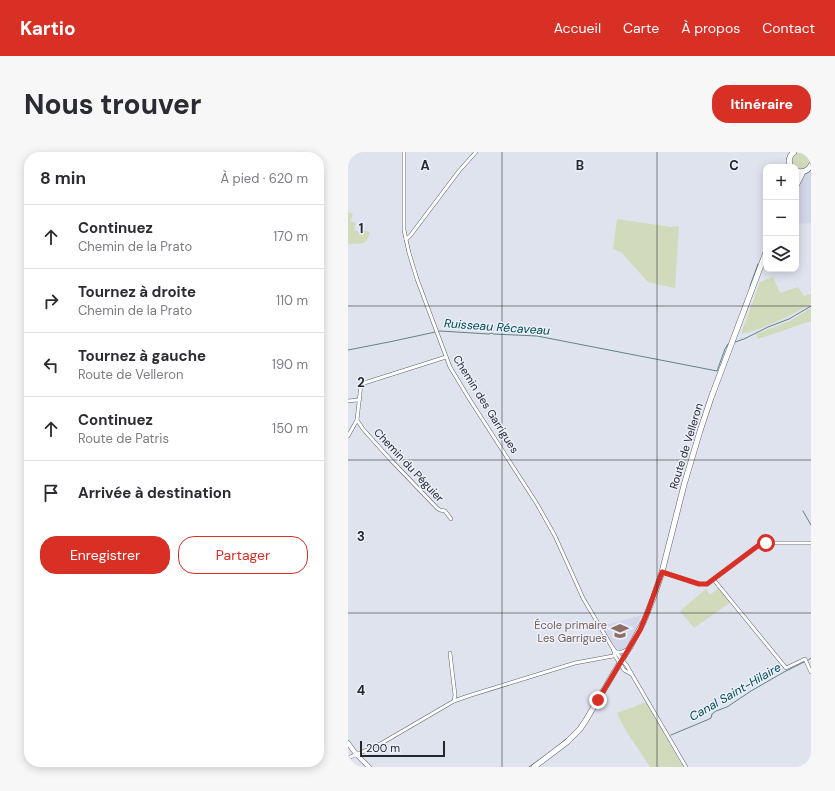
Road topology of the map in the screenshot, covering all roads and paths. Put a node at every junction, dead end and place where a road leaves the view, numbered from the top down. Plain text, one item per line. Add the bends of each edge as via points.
1 (404, 152) edge
2 (476, 152) edge
3 (786, 152) edge
4 (794, 152) edge
5 (790, 158) junction
6 (790, 164) edge
7 (811, 165) edge
8 (799, 171) edge
9 (803, 172) junction
10 (799, 180) edge
11 (406, 239) junction
12 (763, 260) edge
13 (446, 357) junction
14 (360, 398) junction
15 (348, 401) edge
16 (357, 420) junction
17 (348, 436) edge
18 (451, 519) dead end
19 (811, 543) edge
20 (662, 572) junction
21 (714, 580) junction
22 (630, 647) junction
23 (450, 653) dead end
24 (617, 653) junction
25 (621, 662) junction
26 (624, 670) junction
27 (615, 671) junction
28 (811, 672) edge
29 (632, 675) junction
30 (454, 701) junction
31 (348, 743) edge
32 (356, 754) junction
33 (348, 758) edge
34 (369, 767) edge
35 (534, 767) edge
36 (686, 767) edge

1 - 11 street, Chemin des Garrigues
2 - 11 street via 458,171
3 - 5 main road
4 - 5 main road
5 - 6 main road
7 - 9 main road
8 - 9 main road
9 - 10 main road
11 - 13 street, Chemin des Garrigues via 417,279
12 - 20 main road, Route de Velleron via 700,431
13 - 14 street via 363,383
13 - 24 street, Chemin des Garrigues via 457,379 537,504 583,598
14 - 15 street
14 - 16 street
16 - 17 street
16 - 18 street, Chemin du Péguier via 389,458
19 - 21 street via 762,543
20 - 21 street via 699,584 707,584
20 - 22 main road, Route de Velleron via 640,630
21 - 28 street via 786,668 805,659
22 - 24 street
22 - 25 main road, Route de Velleron
23 - 30 street
24 - 25 street, Chemin des Garrigues
24 - 30 street via 574,663
25 - 26 street, Chemin des Garrigues
25 - 27 main road, Route de Velleron
25 - 29 street, Chemin des Garrigues
26 - 27 street
26 - 29 street, Chemin des Garrigues
27 - 35 main road, Route de Velleron via 580,729
29 - 36 street, Chemin des Garrigues
30 - 32 street via 382,743
31 - 32 street
32 - 33 street
32 - 34 street

